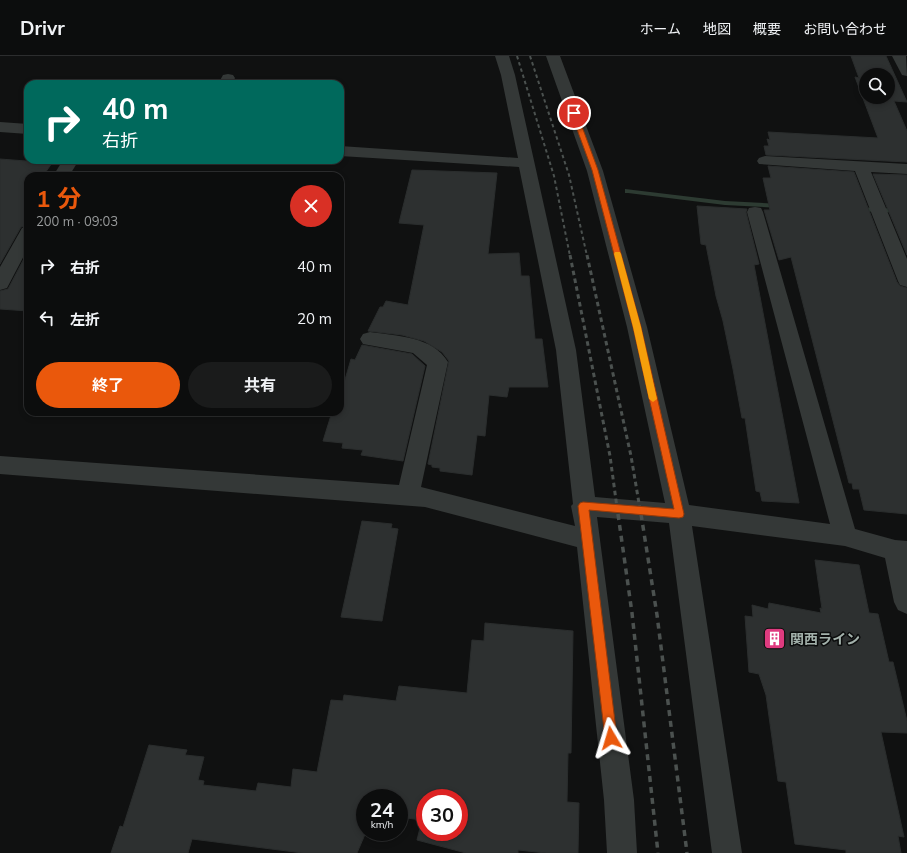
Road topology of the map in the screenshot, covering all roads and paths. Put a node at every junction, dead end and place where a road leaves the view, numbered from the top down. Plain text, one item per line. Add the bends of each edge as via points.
1 (502, 56) edge
2 (553, 56) edge
3 (899, 56) edge
4 (907, 72) edge
5 (0, 127) edge
6 (24, 129) edge
7 (344, 152) edge
8 (765, 161) dead end
9 (526, 163) junction
10 (861, 166) junction
11 (907, 169) edge
12 (755, 212) dead end
13 (24, 239) edge
14 (902, 259) edge
15 (907, 282) edge
16 (0, 284) edge
17 (370, 339) dead end
18 (0, 465) edge
19 (408, 496) junction
20 (583, 506) junction
21 (679, 514) junction
22 (845, 536) junction
23 (587, 539) junction
24 (901, 551) edge
25 (907, 602) edge
26 (622, 853) edge
27 (727, 853) edge

1 - 9 street
2 - 21 street via 595,170 637,327
3 - 4 street
5 - 6 street
7 - 9 street
8 - 10 street
9 - 20 street via 566,350
10 - 11 street
10 - 14 street
12 - 22 street
13 - 16 street
14 - 15 street
17 - 19 street via 418,347 438,362
18 - 19 street
19 - 23 street via 425,497
20 - 21 street
20 - 23 street
21 - 22 street
21 - 27 street
22 - 24 street
23 - 26 street via 619,800
24 - 25 street

